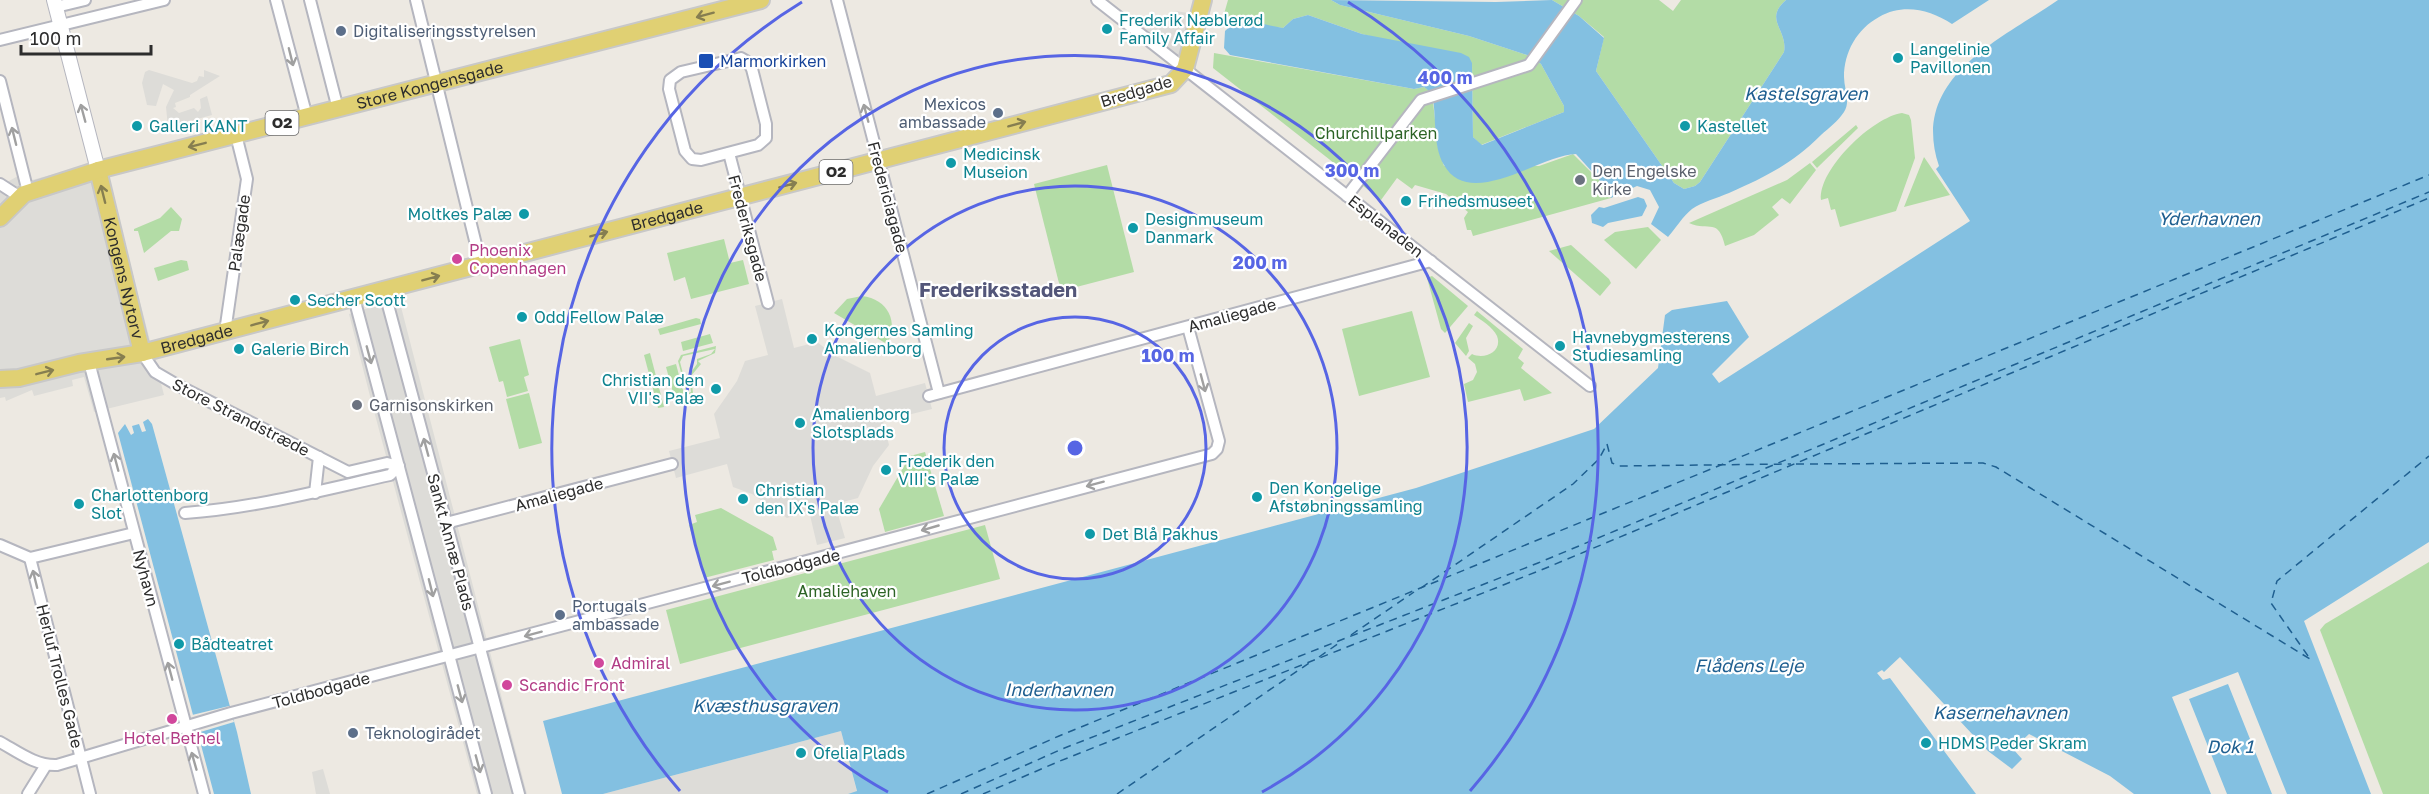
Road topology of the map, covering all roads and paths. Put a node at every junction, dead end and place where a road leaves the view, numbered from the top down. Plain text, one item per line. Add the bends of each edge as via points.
1 (85, 0) edge
2 (164, 0) edge
3 (276, 0) edge
4 (310, 0) edge
5 (416, 0) edge
6 (761, 0) edge
7 (837, 0) edge
8 (1097, 0) edge
9 (1203, 0) edge
10 (55, 4) edge
11 (1573, 4) edge
12 (60, 26) junction
13 (0, 40) edge
14 (1185, 69) junction
15 (0, 81) edge
16 (437, 84) junction
17 (338, 109) junction
18 (307, 117) junction
19 (236, 135) junction
20 (729, 153) junction
21 (879, 161) junction
22 (98, 170) junction
23 (0, 184) edge
24 (24, 194) junction
25 (1347, 196) junction
26 (739, 197) junction
27 (0, 218) edge
28 (1431, 261) junction
29 (482, 265) junction
30 (384, 290) junction
31 (354, 298) junction
32 (768, 303) dead end
33 (1188, 327) junction
34 (225, 332) junction
35 (142, 353) junction
36 (89, 362) junction
37 (0, 379) edge
38 (1590, 386) dead end
39 (934, 395) joint
40 (319, 457) junction
41 (672, 464) dead end
42 (399, 466) junction
43 (348, 472) junction
44 (351, 484) junction
45 (315, 493) junction
46 (185, 513) dead end
47 (446, 523) junction
48 (135, 533) junction
49 (1, 548) edge
50 (30, 558) junction
51 (479, 649) junction
52 (449, 657) junction
53 (190, 725) junction
54 (0, 742) edge
55 (81, 758) junction
56 (46, 765) junction
57 (28, 794) edge
58 (90, 794) edge
59 (204, 794) edge
60 (486, 794) edge
61 (519, 794) edge

1 - 10 street
2 - 12 street
3 -> 18 street
4 - 17 street
5 - 16 street
6 -> 16 main road, Store Kongensgade / O2
21 -> 7 street, Fredericiagade
8 - 14 street, Esplanaden
9 - 14 main road
10 - 12 street
11 - 25 street via 1529,65 1421,100
12 - 13 street
22 -> 12 street
21 -> 14 main road, Bredgade / O2 via 1171,84
14 - 25 street, Esplanaden
24 -> 15 street
16 - 17 main road, Store Kongensgade / O2
16 - 29 street
17 - 18 main road, Store Kongensgade / O2
18 - 19 main road, Store Kongensgade / O2
19 -> 22 main road, Store Kongensgade / O2
19 - 34 street, Palægade via 247,179
20 - 20 street, Frederiksgade via 758,145 766,138 750,65 741,58 681,72 670,80 689,158 701,160
20 - 26 street, Frederiksgade
26 -> 21 main road, Bredgade / O2
21 - 39 street, Fredericiagade
22 - 24 main road, O2
35 -> 22 main road, Kongens Nytorv
23 - 24 street
24 - 27 main road, O2
25 - 28 street, Esplanaden
29 -> 26 main road, Bredgade / O2
26 - 32 street, Frederiksgade
28 - 33 street, Amaliegade
28 - 38 street, Esplanaden
30 -> 29 main road, Bredgade / O2
30 - 31 main road, Bredgade / O2
47 -> 30 street, Sankt Annæ Plads
34 -> 31 main road, Bredgade / O2
31 -> 42 street, Sankt Annæ Plads
33 - 39 street, Amaliegade
33 -> 51 street, Toldbodgade via 1219,441 1212,454
34 - 35 main road, Bredgade / O2
36 -> 35 main road, Kongens Nytorv / O2
35 - 40 street, Store Strandstræde via 163,377
37 -> 36 main road, Kongens Nytorv / O2
48 -> 36 street, Nyhavn
40 - 43 street, Store Strandstræde
40 - 45 street
41 - 47 street, Amaliegade
42 - 43 street via 387,463
42 - 44 street via 390,475
42 -> 52 street, Sankt Annæ Plads
43 - 44 street
44 - 45 street
45 - 46 street via 225,510
47 - 51 street, Sankt Annæ Plads
48 - 50 street
53 -> 48 street, Nyhavn
49 - 50 street
55 -> 50 street, Herluf Trolles Gade
51 - 52 street, Toldbodgade
51 - 61 street, Sankt Annæ Plads
52 - 53 street, Toldbodgade
52 -> 60 street, Sankt Annæ Plads
53 - 55 street, Toldbodgade
59 -> 53 street, Nyhavn
54 - 56 street
55 - 56 street, Toldbodgade
55 - 58 street, Herluf Trolles Gade
56 - 57 street

